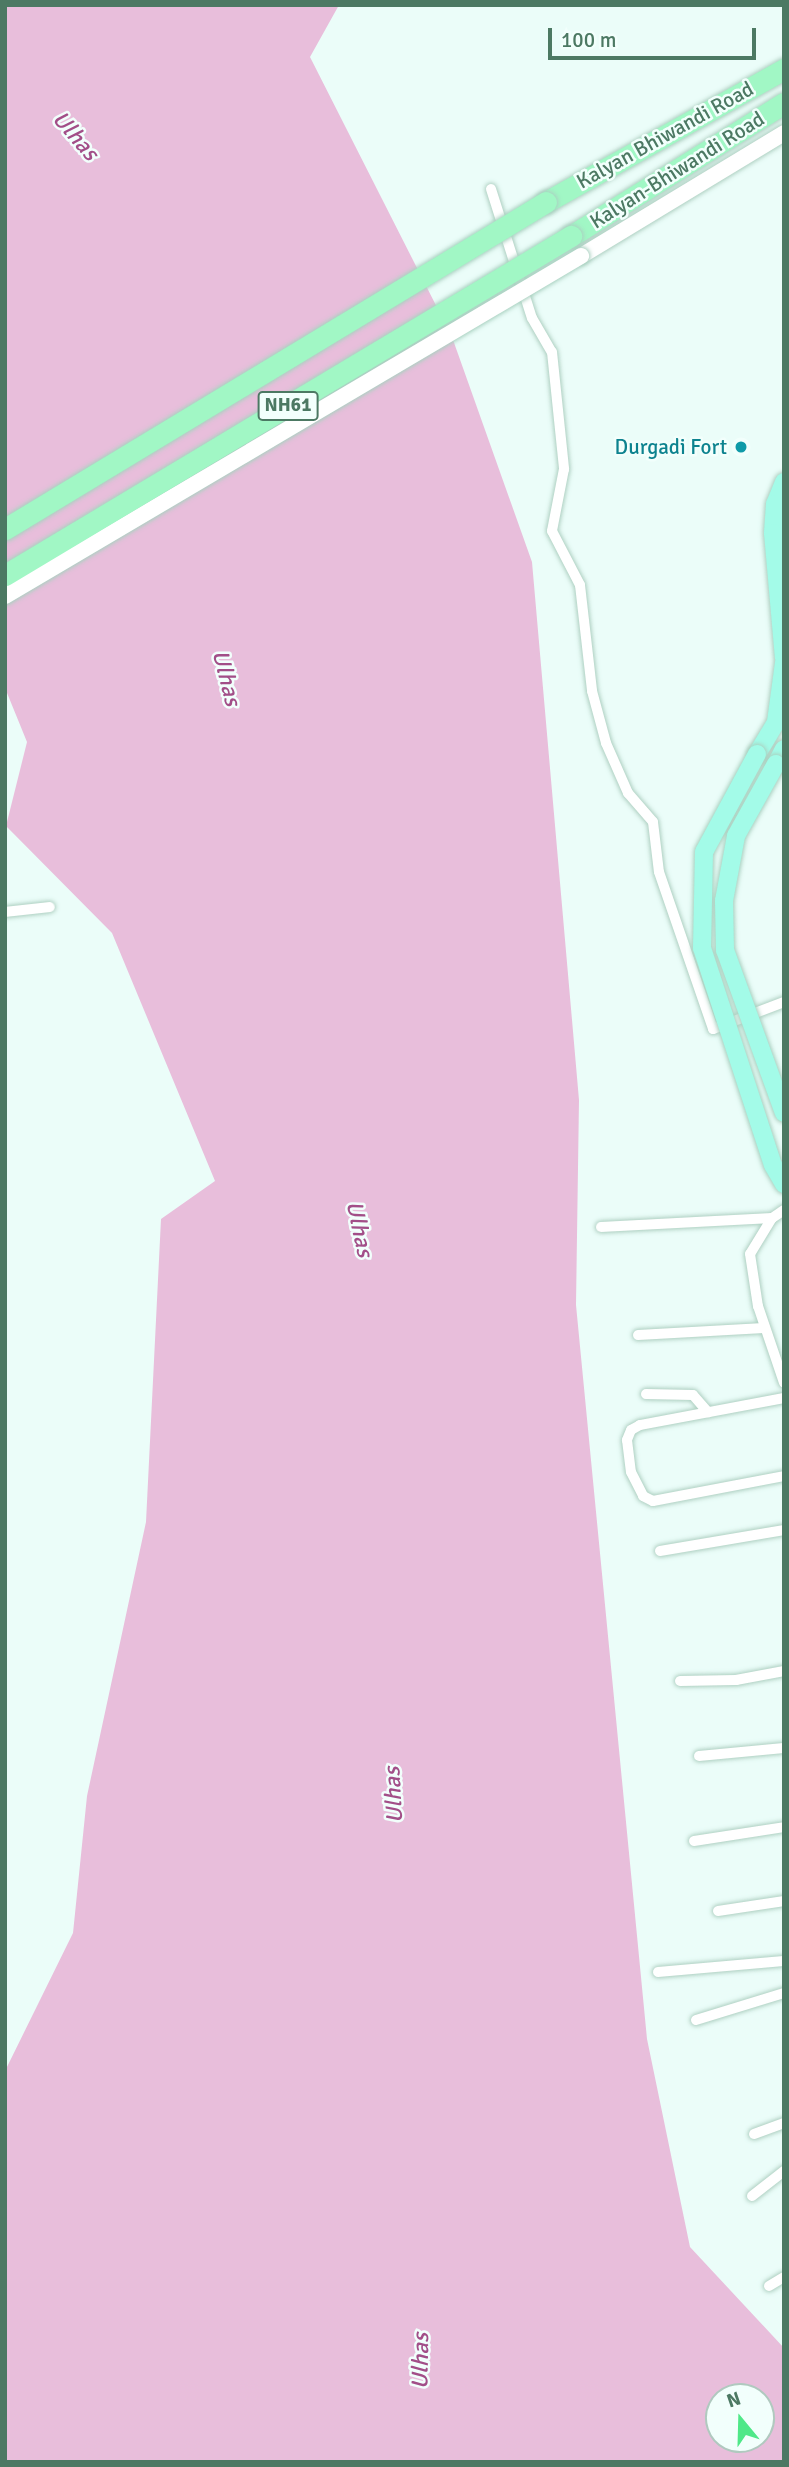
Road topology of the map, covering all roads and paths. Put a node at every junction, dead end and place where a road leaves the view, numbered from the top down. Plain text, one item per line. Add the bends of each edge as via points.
1 (784, 69) edge
2 (784, 103) edge
3 (784, 133) edge
4 (491, 189) dead end
5 (784, 482) edge
6 (5, 529) edge
7 (5, 575) edge
8 (5, 596) edge
9 (784, 660) edge
10 (780, 724) edge
11 (780, 756) edge
12 (730, 893) dead end
13 (50, 907) dead end
14 (5, 912) edge
15 (784, 1002) edge
16 (757, 1015) junction
17 (784, 1091) edge
18 (784, 1113) edge
19 (784, 1184) edge
20 (784, 1210) edge
21 (772, 1218) junction
22 (601, 1227) dead end
23 (764, 1328) junction
24 (638, 1335) dead end
25 (784, 1383) edge
26 (646, 1394) dead end
27 (784, 1398) edge
28 (708, 1412) junction
29 (784, 1476) edge
30 (784, 1530) edge
31 (660, 1550) dead end
32 (784, 1671) edge
33 (680, 1681) dead end
34 (784, 1748) edge
35 (699, 1756) dead end
36 (784, 1827) edge
37 (694, 1841) dead end
38 (784, 1901) edge
39 (718, 1911) dead end
40 (784, 1961) edge
41 (659, 1972) dead end
42 (784, 1993) edge
43 (696, 2021) dead end
44 (784, 2123) edge
45 (754, 2134) dead end
46 (784, 2171) edge
47 (752, 2196) dead end
48 (784, 2277) edge
49 (769, 2286) dead end

1 - 6 highway, Kalyan Bhiwandi Road / NH61, bridge via 545,202
2 - 7 highway, Kalyan-Bhiwandi Road / NH61, bridge
3 - 8 street, bridge
4 - 16 street via 532,318 552,352 564,468 552,531 580,585 592,691 606,743 628,793 653,822 659,872 713,1029
5 - 9 main road via 775,504 773,533
9 - 10 main road
10 - 19 main road, bridge via 757,754 704,852 702,948 773,1165
11 - 18 main road, bridge via 736,836 724,901 725,950
12 - 16 street via 730,939
13 - 14 street
15 - 16 street
16 - 17 street
20 - 21 street
21 - 22 street
21 - 23 street via 751,1254
23 - 24 street
23 - 25 street
26 - 28 street via 693,1395
27 - 28 street
28 - 29 street via 631,1430 627,1455 643,1496 662,1500
30 - 31 street
32 - 33 street via 736,1680
34 - 35 street
36 - 37 street
38 - 39 street
40 - 41 street
42 - 43 street
44 - 45 street
46 - 47 street
48 - 49 street

